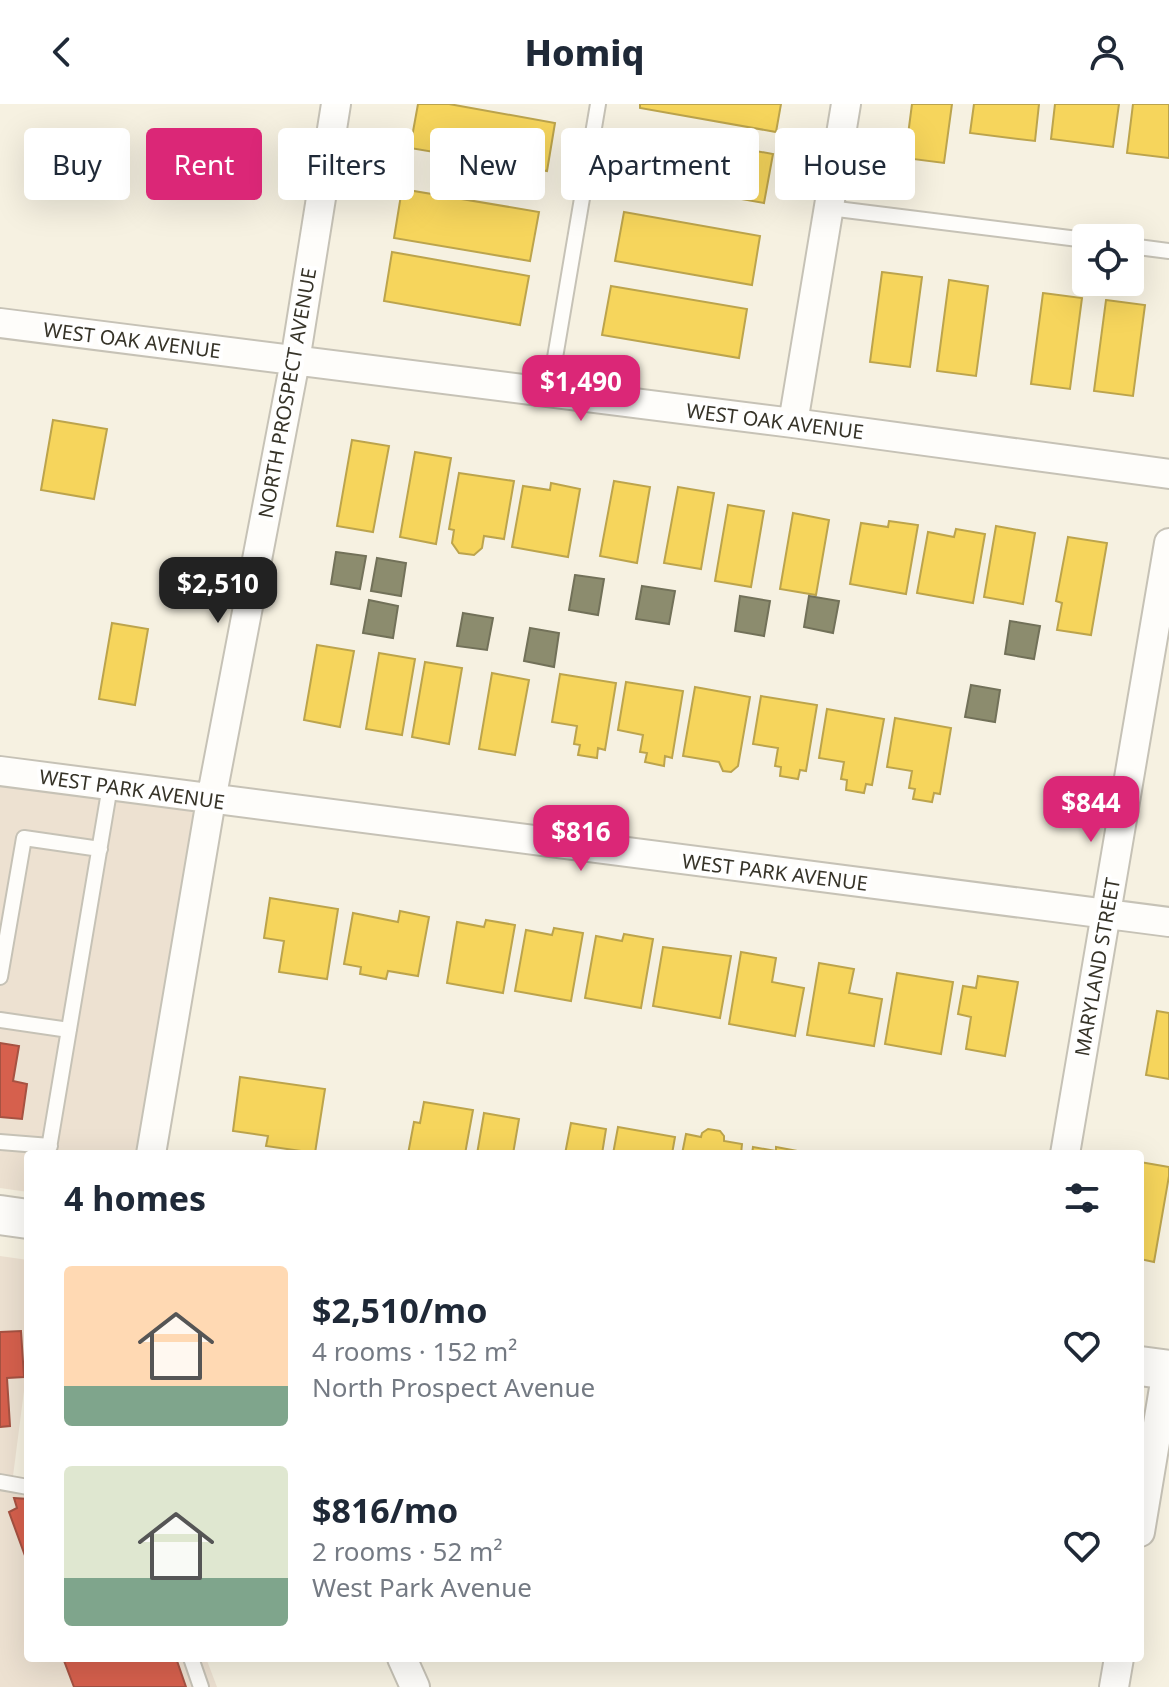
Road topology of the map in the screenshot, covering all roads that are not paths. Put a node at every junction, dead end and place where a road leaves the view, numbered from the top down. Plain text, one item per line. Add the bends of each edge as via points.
1 (336, 104) edge
2 (598, 104) edge
3 (846, 104) edge
4 (829, 208) junction
5 (1072, 238) edge
6 (1144, 248) edge
7 (1169, 251) edge
8 (0, 323) edge
9 (295, 361) junction
10 (549, 393) junction
11 (793, 423) junction
12 (1169, 474) edge
13 (1169, 543) edge
14 (0, 771) edge
15 (110, 786) junction
16 (211, 800) junction
17 (100, 849) junction
18 (1105, 914) junction
19 (1169, 922) edge
20 (0, 977) edge
21 (0, 1020) edge
22 (69, 1030) junction
23 (0, 1142) edge
24 (49, 1150) edge
25 (152, 1150) edge
26 (1066, 1150) edge
27 (0, 1215) edge
28 (24, 1218) edge
29 (1159, 1369) edge
30 (0, 1482) edge
31 (24, 1486) edge
32 (1144, 1498) edge
33 (192, 1662) edge
34 (404, 1662) edge
35 (1118, 1662) edge
36 (201, 1687) edge
37 (415, 1687) edge
38 (1114, 1687) edge

1 - 9 street, NORTH PROSPECT AVENUE
2 - 10 lane
3 - 4 street
4 - 5 lane
4 - 11 street
6 - 7 lane
8 - 9 street, WEST OAK AVENUE
9 - 10 street, WEST OAK AVENUE
9 - 16 street, NORTH PROSPECT AVENUE
10 - 11 street, WEST OAK AVENUE
11 - 12 street, WEST OAK AVENUE
13 - 18 street, MARYLAND STREET
14 - 15 street, WEST PARK AVENUE
15 - 16 street, WEST PARK AVENUE
15 - 17 lane
16 - 18 street, WEST PARK AVENUE
16 - 25 street, NORTH PROSPECT AVENUE
17 - 20 lane via 24,838
17 - 22 lane
18 - 19 street, WEST PARK AVENUE
18 - 26 street, MARYLAND STREET
21 - 22 lane
22 - 24 lane
23 - 24 lane
27 - 28 street
29 - 32 street
30 - 31 lane
33 - 36 lane
34 - 37 street
35 - 38 street

